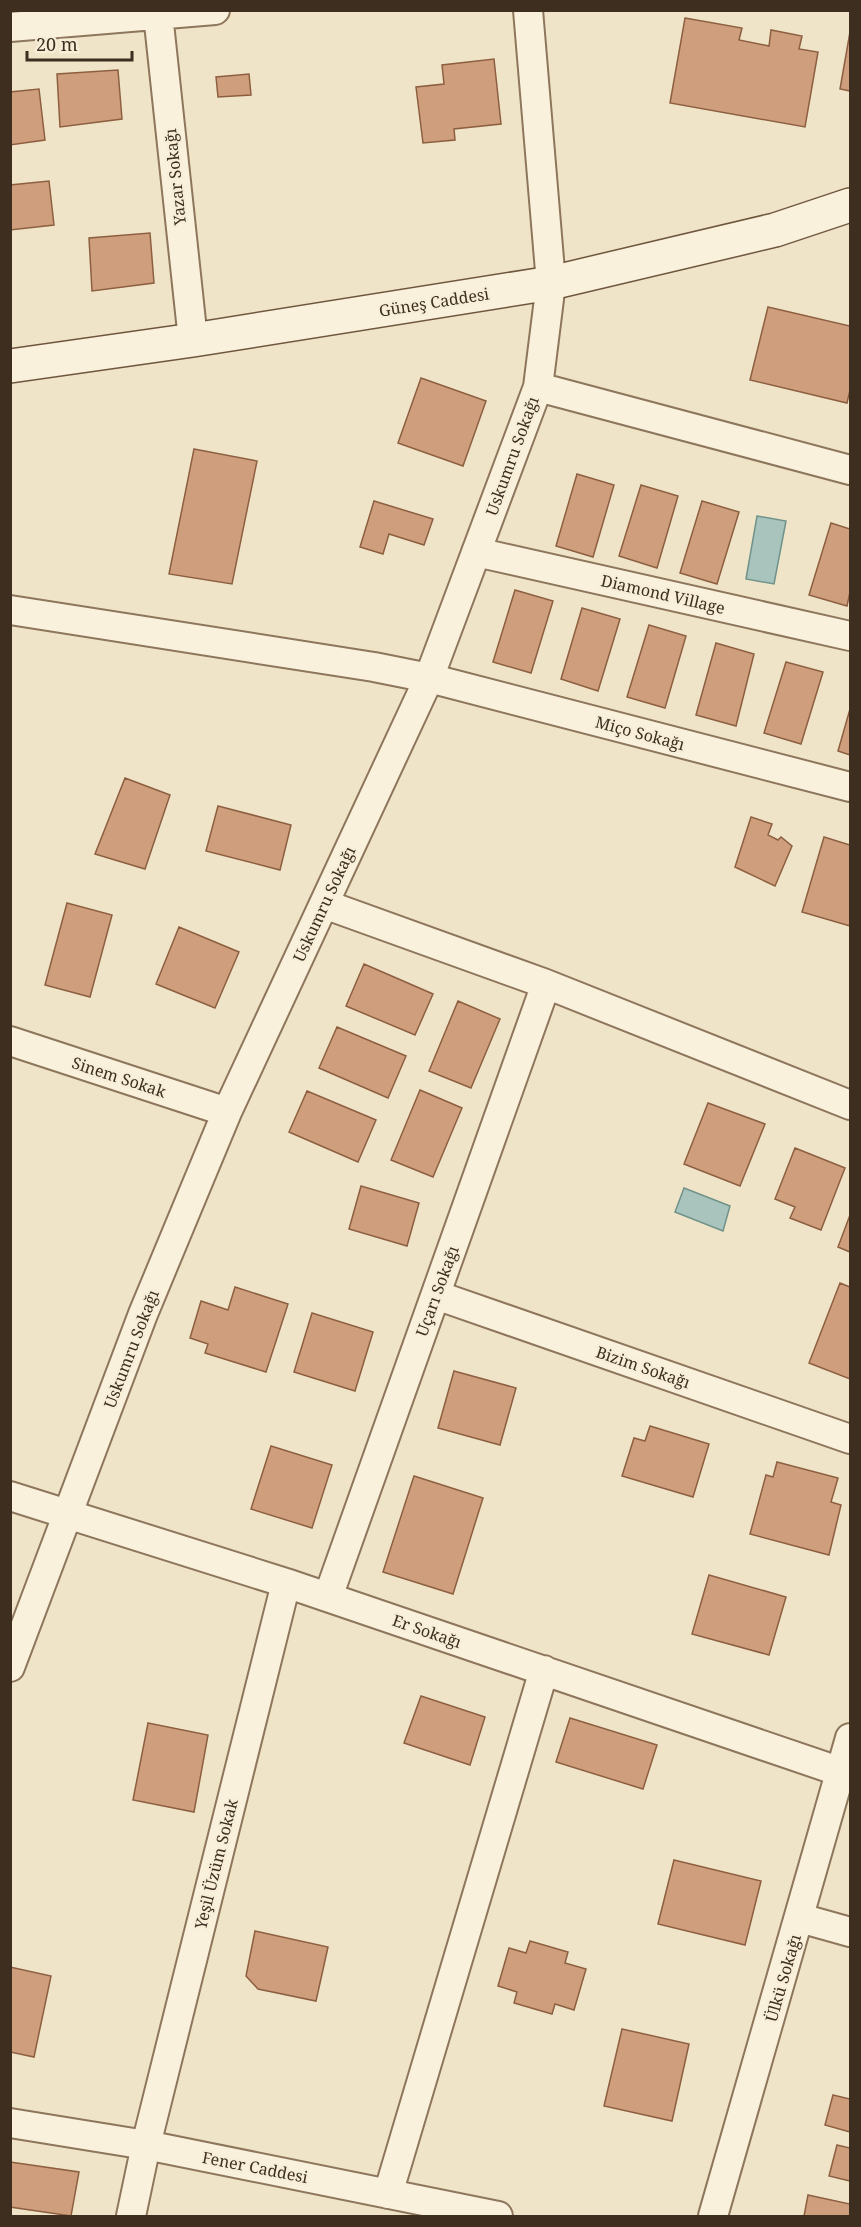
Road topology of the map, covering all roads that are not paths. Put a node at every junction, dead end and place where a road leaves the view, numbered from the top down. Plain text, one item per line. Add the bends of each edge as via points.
1 (215, 10) edge
2 (528, 10) edge
3 (158, 14) junction
4 (10, 27) edge
5 (850, 205) edge
6 (550, 283) junction
7 (193, 340) junction
8 (10, 366) edge
9 (538, 387) junction
10 (850, 470) edge
11 (476, 552) junction
12 (10, 610) edge
13 (850, 636) edge
14 (429, 678) junction
15 (850, 787) edge
16 (324, 904) junction
17 (546, 984) junction
18 (10, 1041) edge
19 (850, 1105) edge
20 (227, 1112) junction
21 (436, 1295) junction
22 (850, 1439) edge
23 (10, 1496) edge
24 (67, 1515) junction
25 (286, 1583) junction
26 (328, 1598) junction
27 (10, 1667) edge
28 (544, 1671) junction
29 (850, 1738) edge
30 (846, 1773) edge
31 (800, 1918) junction
32 (850, 1932) edge
33 (10, 2123) edge
34 (146, 2145) junction
35 (388, 2194) junction
36 (131, 2217) edge
37 (498, 2217) edge
38 (714, 2217) edge

1 - 3 street
2 - 6 street, Uskumru Sokağı
3 - 4 street
3 - 7 street, Yazar Sokağı
5 - 6 main road, Güneş Caddesi via 775,230
6 - 7 main road, Güneş Caddesi
6 - 9 street, Uskumru Sokağı
7 - 8 main road, Güneş Caddesi
9 - 10 street
9 - 11 street, Uskumru Sokağı
11 - 13 street, Diamond Village
11 - 14 street, Uskumru Sokağı
12 - 14 street, Miço Sokağı
14 - 15 street, Miço Sokağı
14 - 16 street, Uskumru Sokağı
16 - 17 street
16 - 20 street, Uskumru Sokağı
17 - 19 street
17 - 21 street, Uçarı Sokağı
18 - 20 street, Sinem Sokak
20 - 24 street, Uskumru Sokağı via 143,1314
21 - 22 street, Bizim Sokağı
21 - 26 street, Uçarı Sokağı
23 - 24 street, Er Sokağı
24 - 25 street, Er Sokağı
24 - 27 street, Uskumru Sokağı
25 - 26 street, Er Sokağı
25 - 34 street, Yeşil Üzüm Sokak
26 - 28 street, Er Sokağı
28 - 30 street, Er Sokağı
28 - 35 street
29 - 30 street, Ülkü Sokağı
30 - 31 street, Ülkü Sokağı
31 - 32 street
31 - 38 street, Ülkü Sokağı
33 - 34 street, Fener Caddesi
34 - 35 street, Fener Caddesi
34 - 36 street, Yeşil Üzüm Sokak
35 - 37 street, Fener Caddesi

